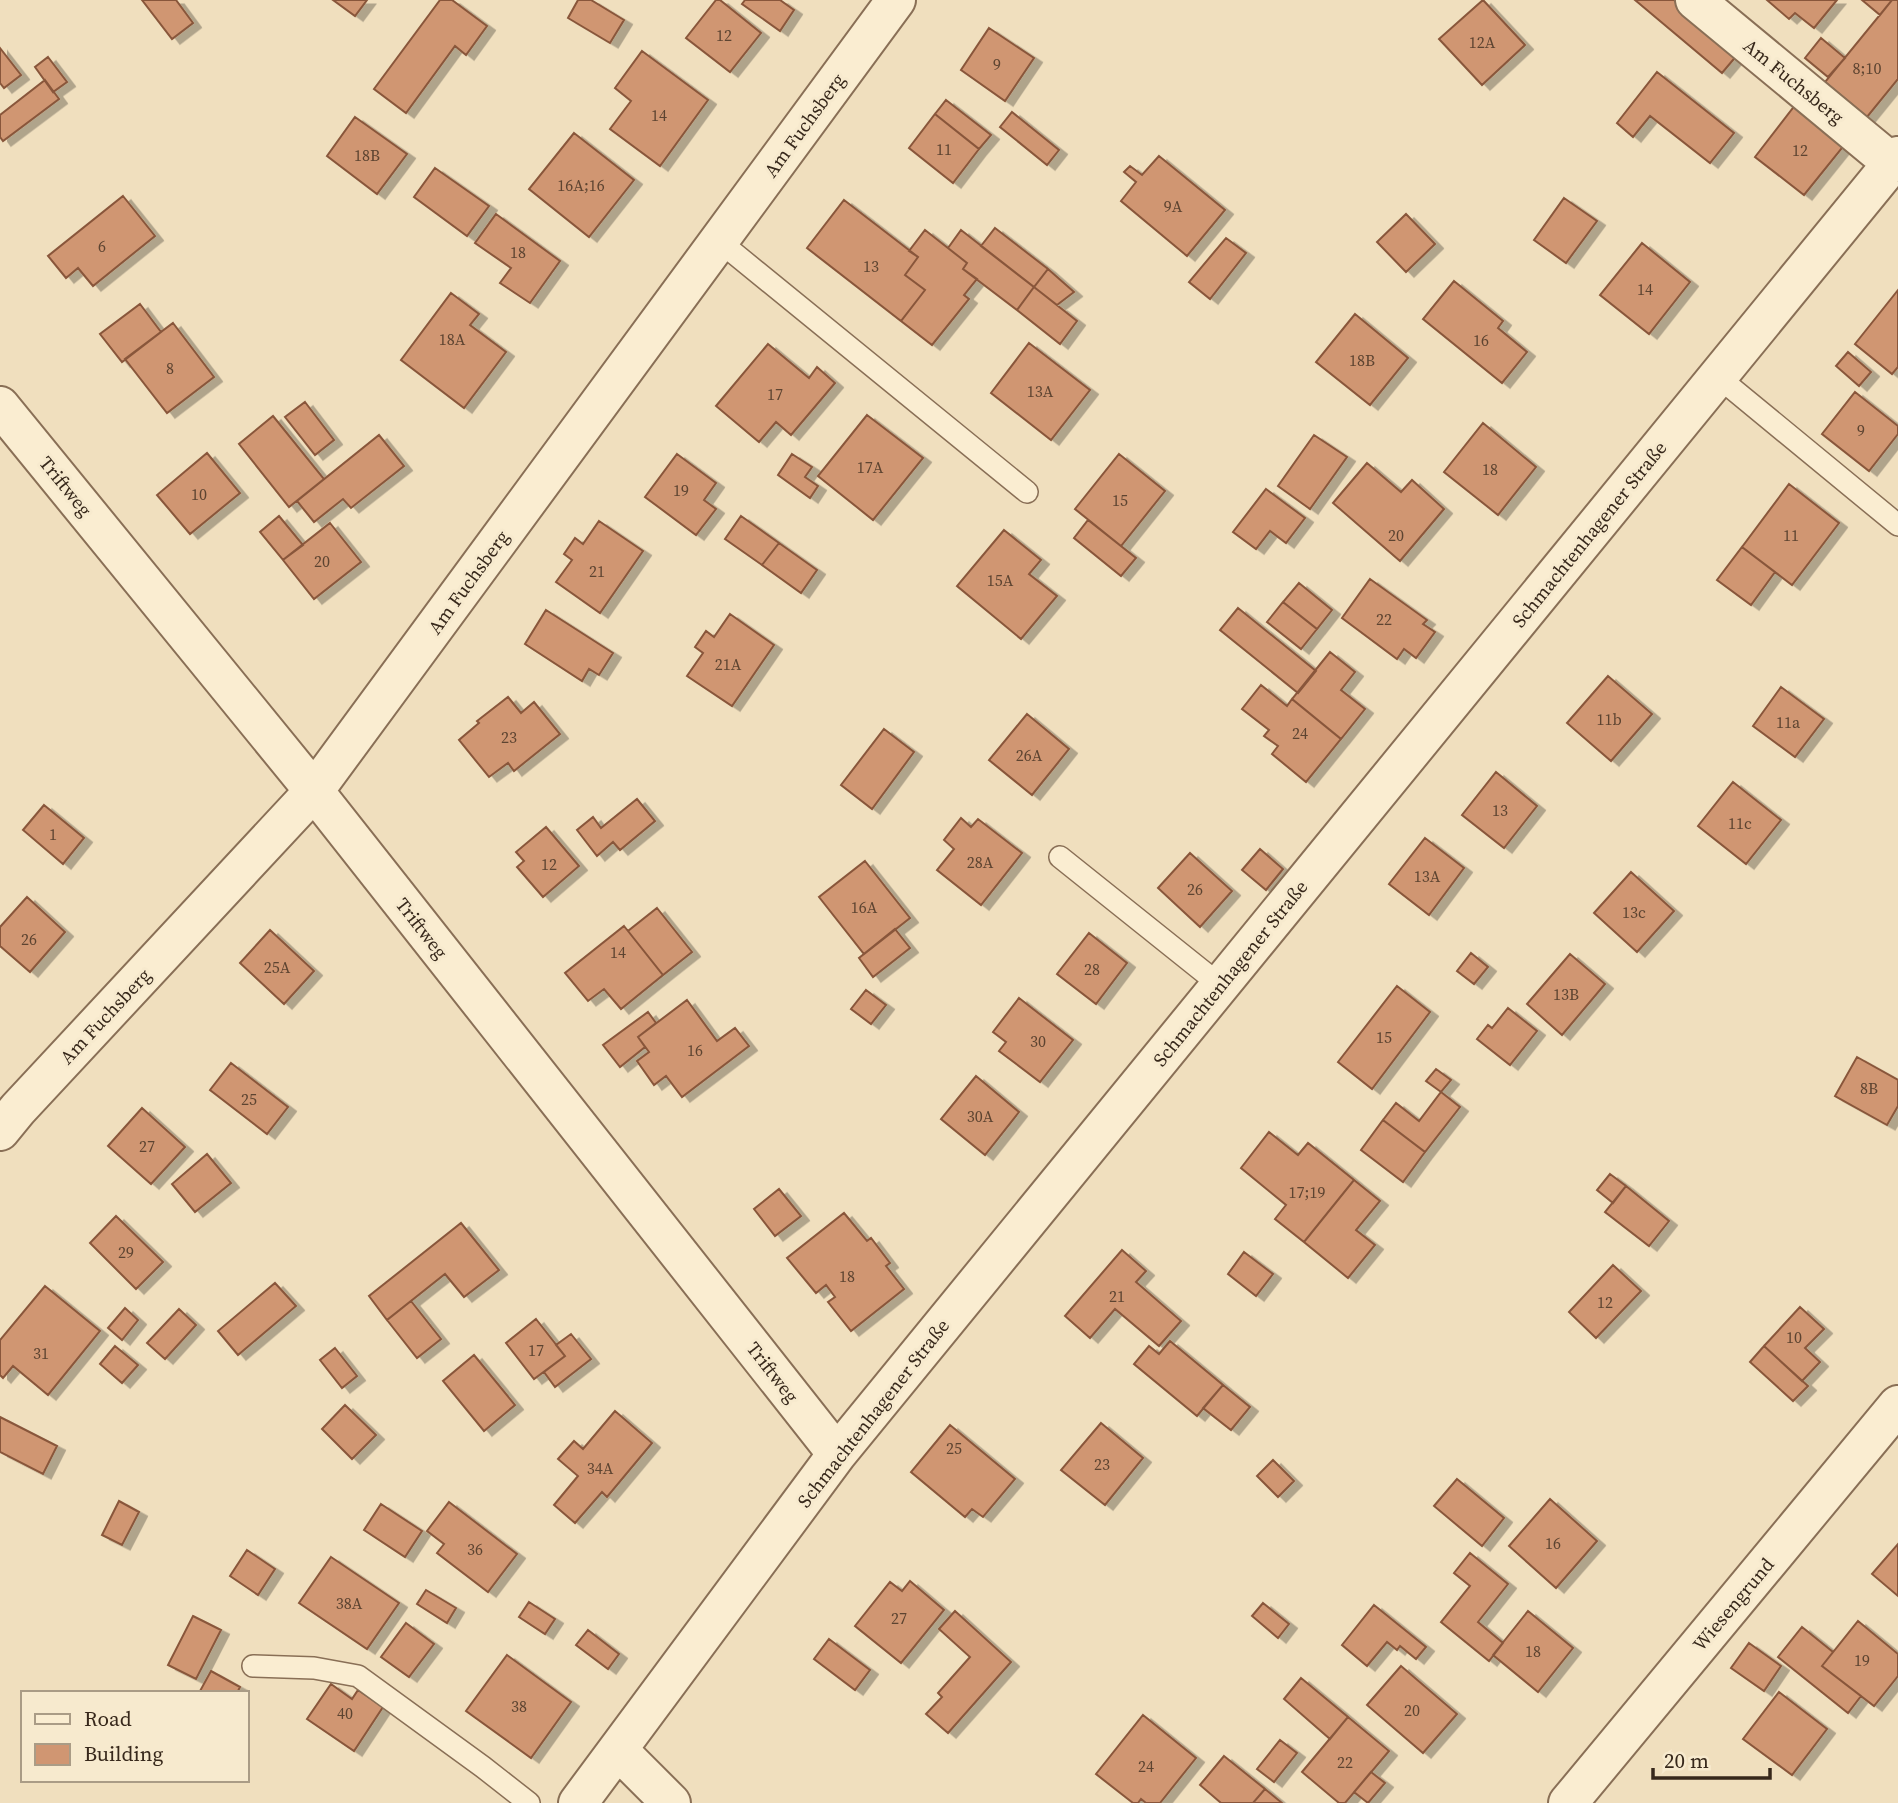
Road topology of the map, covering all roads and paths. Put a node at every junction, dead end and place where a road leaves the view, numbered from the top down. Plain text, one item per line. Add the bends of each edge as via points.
1 (896, 0) edge
2 (1695, 0) edge
3 (1895, 159) edge
4 (719, 241) junction
5 (1717, 376) junction
6 (0, 406) edge
7 (1027, 492) dead end
8 (1898, 525) edge
9 (314, 791) junction
10 (1060, 857) dead end
11 (1220, 985) junction
12 (0, 1131) edge
13 (1898, 1405) edge
14 (837, 1454) junction
15 (253, 1666) dead end
16 (618, 1750) junction
17 (529, 1803) edge
18 (579, 1803) edge
19 (671, 1803) edge
20 (1568, 1803) edge

1 - 4 street, Am Fuchsberg
2 - 3 street, Am Fuchsberg
3 - 5 street, Schmachtenhagener Straße
4 - 7 lane
4 - 9 street, Am Fuchsberg
5 - 8 lane
5 - 11 street, Schmachtenhagener Straße
6 - 9 street, Triftweg
9 - 12 street, Am Fuchsberg
9 - 14 street, Triftweg
10 - 11 lane
11 - 14 street, Schmachtenhagener Straße
13 - 20 street, Wiesengrund
14 - 16 street, Schmachtenhagener Straße
15 - 17 lane via 314,1668 358,1676
16 - 18 street, Schmachtenhagener Straße
16 - 19 street

